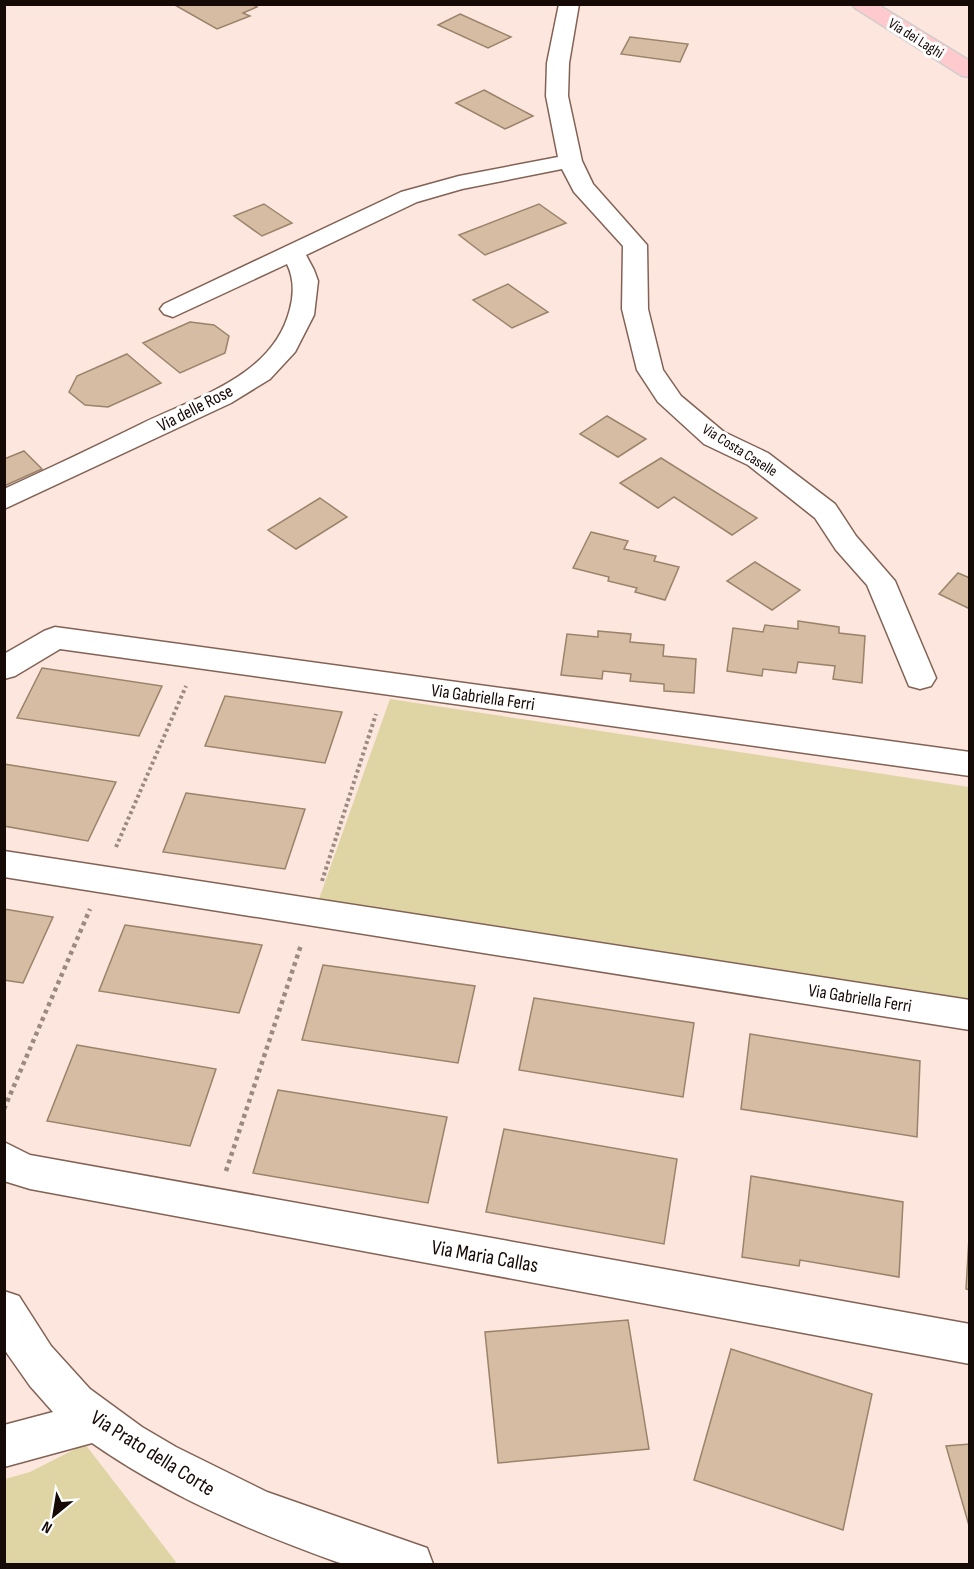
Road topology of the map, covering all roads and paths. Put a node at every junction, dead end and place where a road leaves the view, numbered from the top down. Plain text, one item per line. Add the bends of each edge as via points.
1 (569, 4) edge
2 (862, 4) edge
3 (969, 71) edge
4 (570, 161) junction
5 (292, 253) junction
6 (173, 309) dead end
7 (4, 500) edge
8 (4, 668) edge
9 (920, 678) dead end
10 (969, 764) edge
11 (4, 864) edge
12 (969, 1015) edge
13 (4, 1159) edge
14 (4, 1310) edge
15 (969, 1344) edge
16 (97, 1422) junction
17 (4, 1446) edge
18 (411, 1564) edge

1 - 4 street, Via Costa Caselle via 558,63 557,96
2 - 3 main road, Via dei Laghi
4 - 5 street via 409,197
4 - 9 street, Via Costa Caselle via 582,187 635,245 635,309 650,370 671,402 714,438 758,459 825,511 846,543 880,581
5 - 6 street
5 - 7 street, Via delle Rose via 306,282 304,303 289,343 273,362 254,378 212,401
8 - 10 street, Via Gabriella Ferri via 55,638
11 - 12 street, Via Gabriella Ferri
13 - 15 street, Via Maria Callas via 30,1172
14 - 16 street, Via Prato della Corte via 37,1362
16 - 17 street
16 - 18 street, Via Prato della Corte via 210,1490 281,1521

